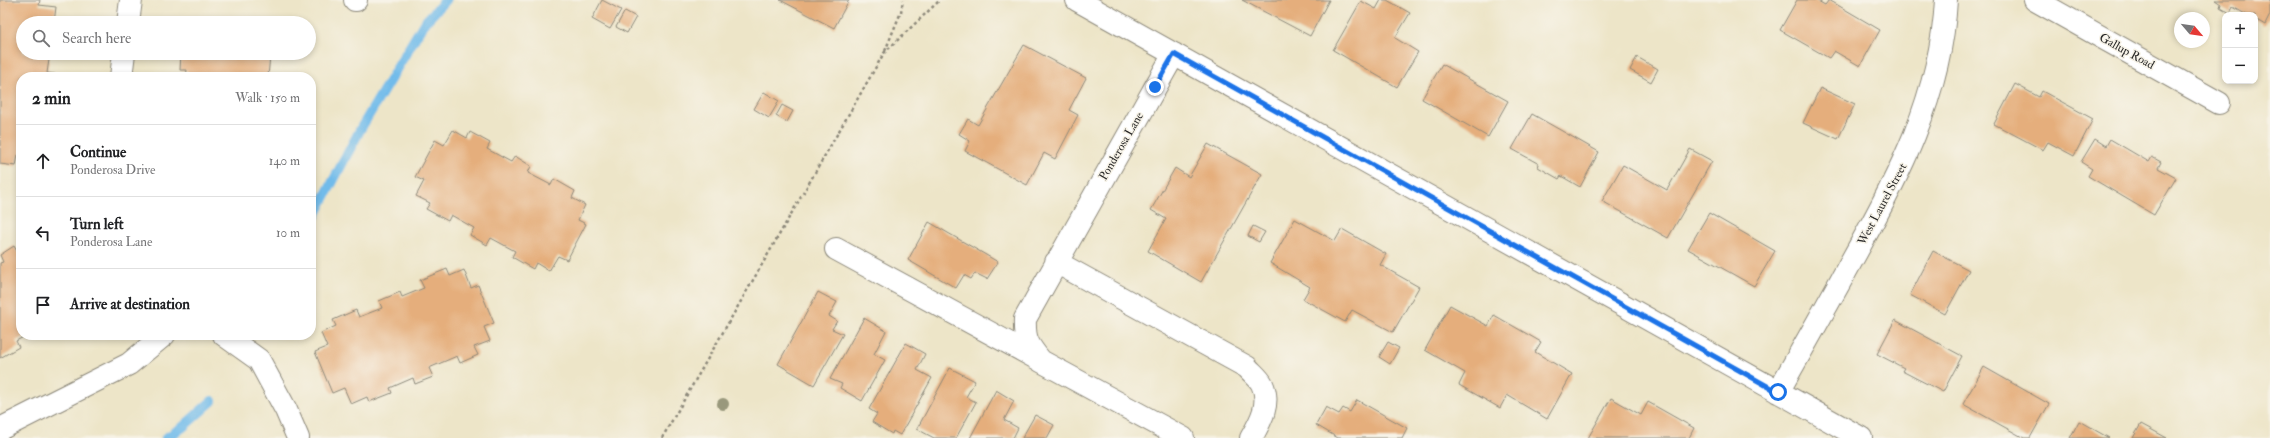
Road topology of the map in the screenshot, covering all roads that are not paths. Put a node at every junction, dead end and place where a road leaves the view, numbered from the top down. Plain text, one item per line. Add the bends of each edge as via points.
1 (131, 0) edge
2 (1076, 0) edge
3 (1946, 0) edge
4 (2035, 0) edge
5 (129, 16) edge
6 (1174, 54) junction
7 (123, 60) edge
8 (121, 72) edge
9 (2220, 103) dead end
10 (836, 249) dead end
11 (1056, 262) junction
12 (158, 340) edge
13 (231, 340) edge
14 (1041, 361) junction
15 (1778, 392) junction
16 (0, 429) edge
17 (298, 438) edge
18 (1183, 438) edge
19 (1251, 438) edge
20 (1861, 438) edge

1 - 5 street
2 - 6 street
3 - 15 street, West Laurel Street via 1940,46 1931,84 1906,158 1889,194
4 - 9 street, Gallup Road
6 - 11 street, Ponderosa Lane
6 - 15 street
7 - 8 street
10 - 14 street
11 - 14 street, Ponderosa Lane via 1025,319 1024,335
11 - 19 street via 1247,367 1262,383 1266,401 1262,419
12 - 16 street via 129,364
13 - 17 street via 259,360
14 - 18 street
15 - 20 street

